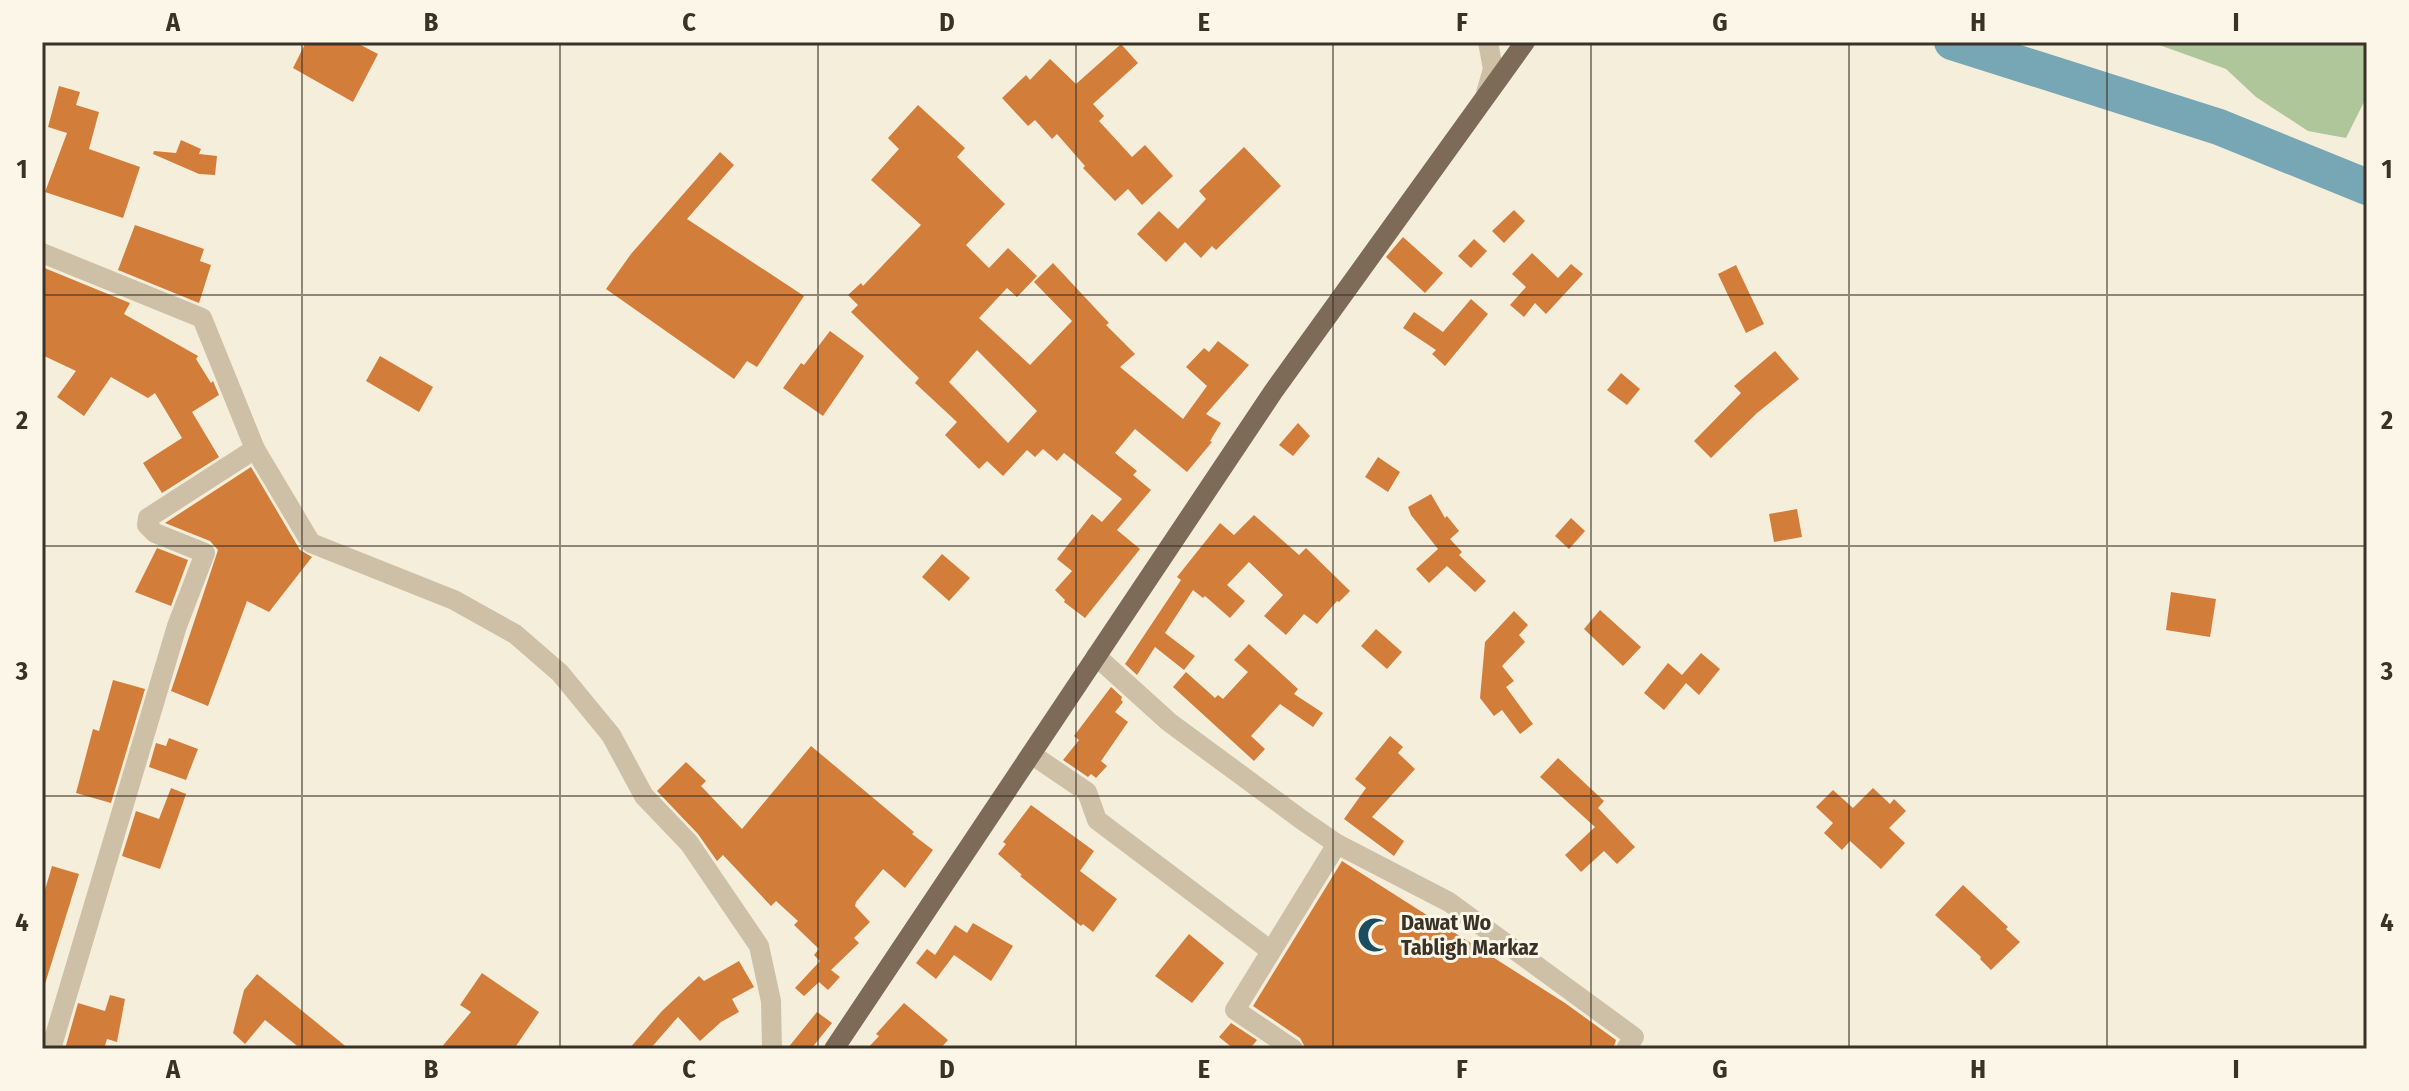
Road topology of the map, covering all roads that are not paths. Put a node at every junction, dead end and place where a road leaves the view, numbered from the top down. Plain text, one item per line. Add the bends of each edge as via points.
1 (1488, 42) edge
2 (1525, 42) edge
3 (1485, 97) junction
4 (42, 253) edge
5 (255, 449) junction
6 (1096, 656) junction
7 (1031, 754) junction
8 (1337, 844) junction
9 (1271, 951) junction
10 (51, 1049) edge
11 (772, 1049) edge
12 (834, 1049) edge
13 (1293, 1049) edge
14 (1626, 1049) edge

1 - 3 street via 1493,69
2 - 3 main road
3 - 6 main road via 1273,392
4 - 5 street via 202,318
5 - 10 street via 148,518 155,533 205,553 177,626
5 - 11 street via 311,543 454,600 515,634 560,673 611,735 644,796 689,843 759,946 771,1001
6 - 7 main road
6 - 8 street via 1169,722
7 - 9 street via 1087,792 1097,820
7 - 12 main road
8 - 9 street
8 - 14 street via 1449,902 1634,1037
9 - 13 street via 1235,1010

